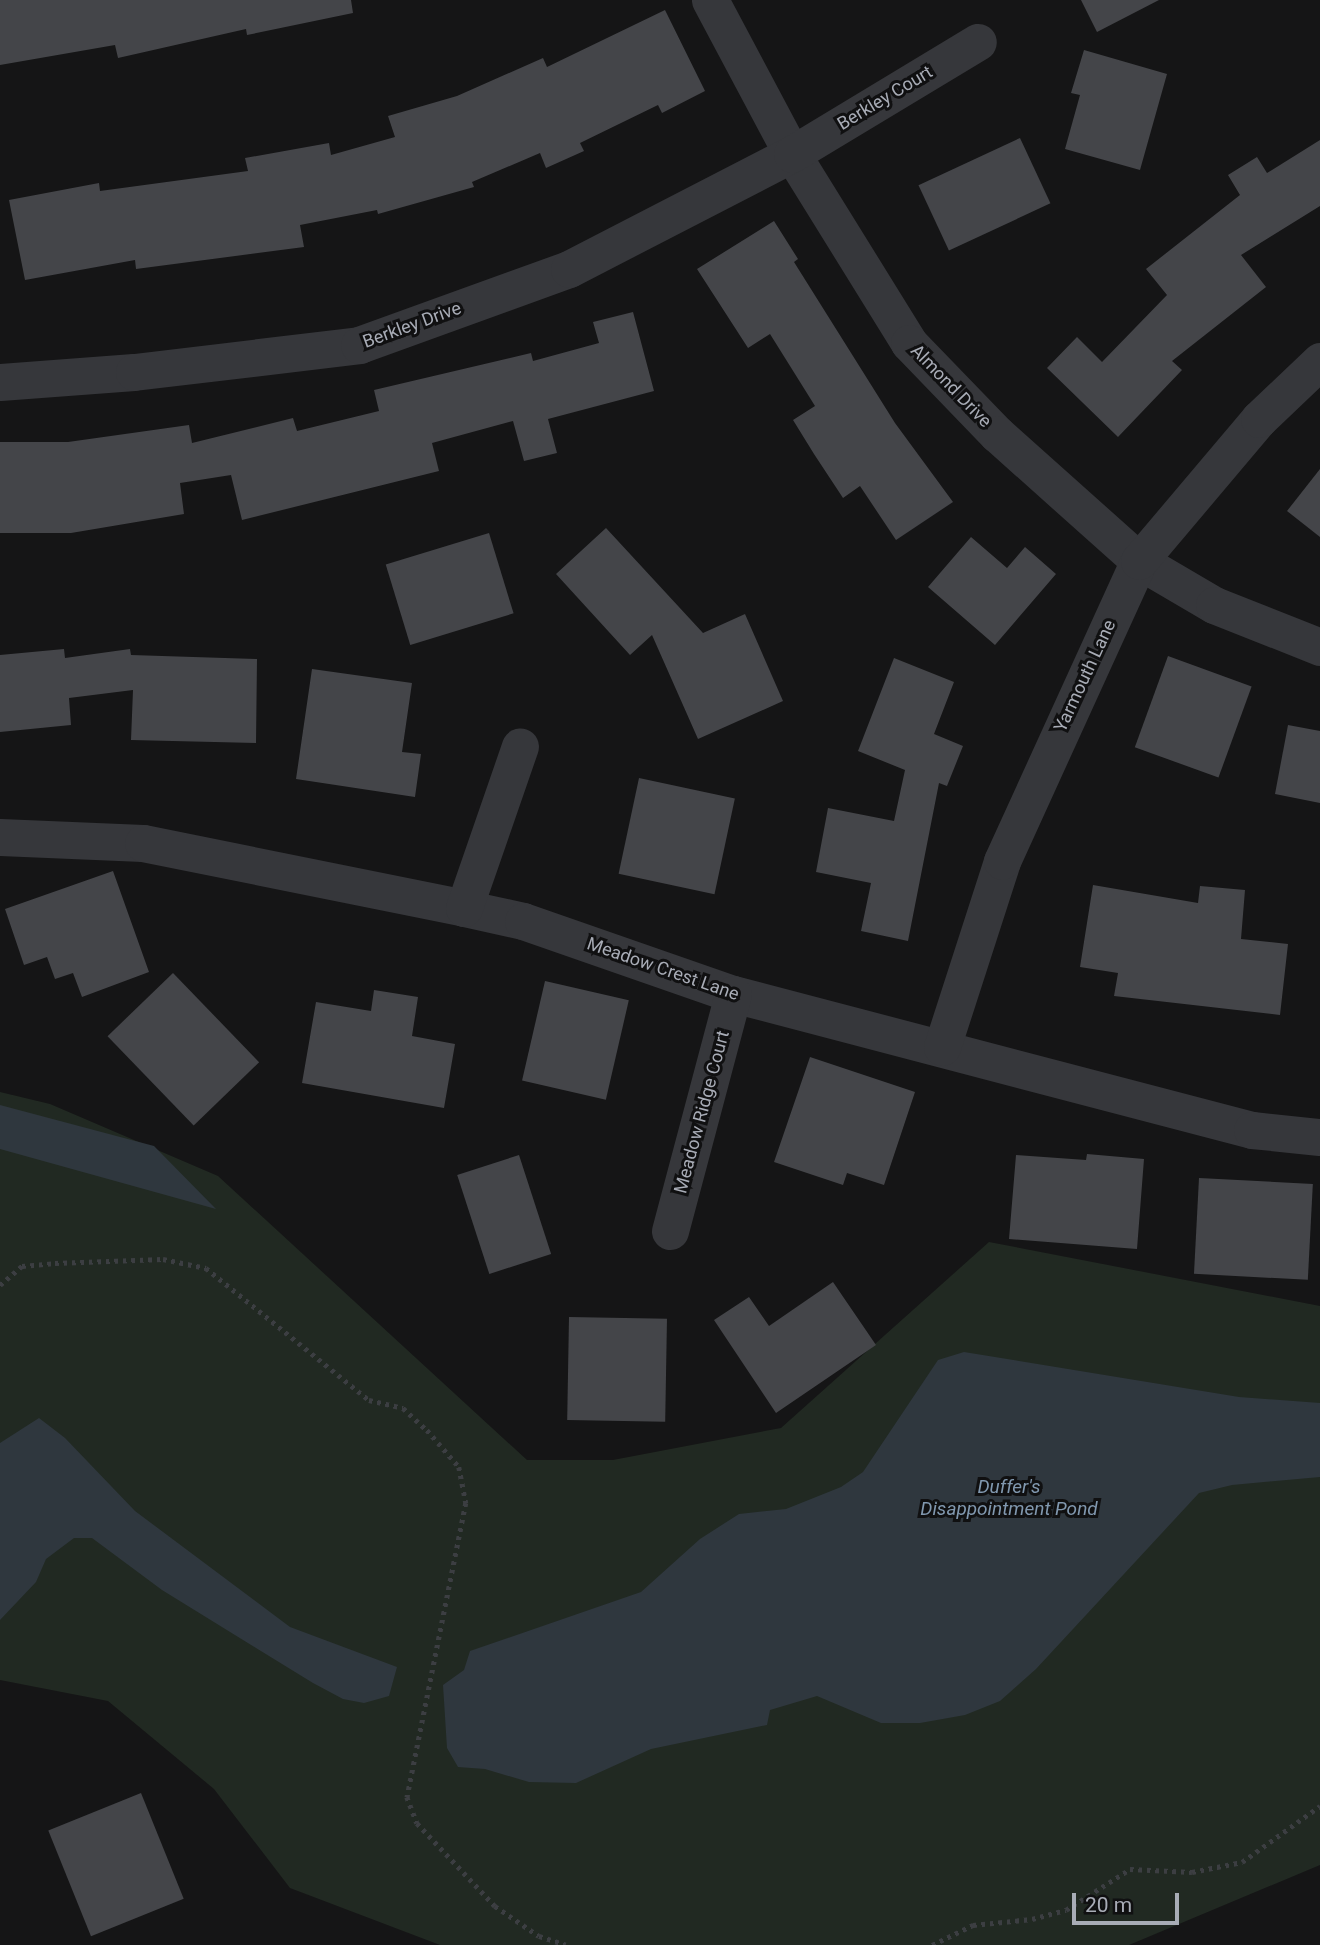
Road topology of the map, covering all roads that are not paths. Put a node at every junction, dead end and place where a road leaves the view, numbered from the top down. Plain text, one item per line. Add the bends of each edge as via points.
1 (710, 0) edge
2 (978, 42) dead end
3 (792, 154) junction
4 (1320, 361) edge
5 (0, 382) edge
6 (1139, 561) junction
7 (1320, 647) edge
8 (520, 746) dead end
9 (0, 837) edge
10 (464, 908) junction
11 (733, 993) junction
12 (942, 1047) junction
13 (1320, 1137) edge
14 (670, 1231) dead end

1 - 3 street, Almond Drive
2 - 3 street, Berkley Court
3 - 5 street, Berkley Drive via 569,269 359,345 134,372
3 - 6 street, Almond Drive via 909,343 997,434
4 - 6 street, Yarmouth Lane via 1259,419
6 - 7 street, Almond Drive via 1214,605
6 - 12 street, Yarmouth Lane via 1002,861
8 - 10 street
9 - 10 street, Meadow Crest Lane via 143,843
10 - 11 street, Meadow Crest Lane via 523,921
11 - 12 street, Meadow Crest Lane
11 - 14 street, Meadow Ridge Court
12 - 13 street, Meadow Crest Lane via 1252,1130

